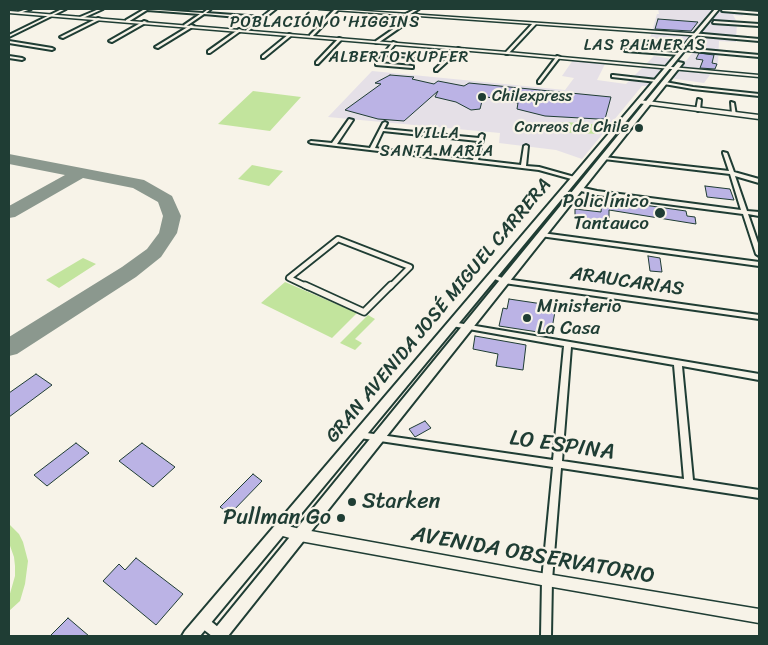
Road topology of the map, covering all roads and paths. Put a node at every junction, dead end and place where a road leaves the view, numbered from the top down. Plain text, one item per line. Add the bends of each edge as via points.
1 (29, 9) edge
2 (64, 9) edge
3 (101, 9) edge
4 (146, 9) edge
5 (210, 9) edge
6 (274, 9) edge
7 (321, 9) edge
8 (417, 9) edge
9 (721, 9) edge
10 (336, 10) edge
11 (354, 10) edge
12 (9, 12) edge
13 (20, 12) junction
14 (203, 13) junction
15 (759, 13) edge
16 (52, 15) junction
17 (406, 15) junction
18 (416, 15) junction
19 (82, 17) junction
20 (263, 18) junction
21 (99, 19) junction
22 (126, 21) junction
23 (144, 22) junction
24 (714, 22) junction
25 (534, 24) junction
26 (759, 25) edge
27 (185, 26) junction
28 (192, 26) junction
29 (240, 30) junction
30 (247, 31) junction
31 (290, 35) junction
32 (9, 36) edge
33 (311, 36) junction
34 (694, 36) junction
35 (703, 36) junction
36 (62, 37) dead end
37 (340, 39) junction
38 (759, 40) edge
39 (111, 41) dead end
40 (9, 42) edge
41 (377, 42) junction
42 (635, 42) dead end
43 (394, 43) junction
44 (157, 47) dead end
45 (52, 49) dead end
46 (459, 49) junction
47 (683, 49) junction
48 (626, 50) dead end
49 (690, 50) junction
50 (209, 52) dead end
51 (507, 53) junction
52 (386, 54) junction
53 (759, 56) edge
54 (9, 57) edge
55 (263, 57) dead end
56 (424, 57) dead end
57 (558, 57) junction
58 (22, 60) dead end
59 (317, 63) dead end
60 (669, 67) junction
61 (412, 68) dead end
62 (676, 68) junction
63 (436, 70) dead end
64 (614, 76) dead end
65 (759, 76) edge
66 (657, 81) junction
67 (539, 82) dead end
68 (665, 83) junction
69 (759, 95) edge
70 (699, 100) dead end
71 (638, 102) junction
72 (732, 103) dead end
73 (648, 104) junction
74 (698, 110) junction
75 (734, 114) junction
76 (759, 117) edge
77 (350, 120) dead end
78 (385, 123) dead end
79 (382, 130) junction
80 (311, 142) dead end
81 (334, 144) junction
82 (526, 146) dead end
83 (372, 149) junction
84 (725, 153) dead end
85 (604, 158) junction
86 (474, 161) junction
87 (523, 167) junction
88 (732, 173) junction
89 (759, 181) edge
90 (577, 183) junction
91 (745, 212) junction
92 (759, 214) edge
93 (542, 234) junction
94 (759, 254) edge
95 (759, 264) edge
96 (410, 267) joint
97 (492, 276) junction
98 (504, 281) junction
99 (759, 317) edge
100 (452, 324) junction
101 (467, 326) junction
102 (568, 344) junction
103 (678, 363) junction
104 (759, 377) edge
105 (360, 435) junction
106 (379, 437) junction
107 (558, 464) junction
108 (689, 484) junction
109 (759, 494) edge
110 (280, 530) junction
111 (300, 536) junction
112 (547, 580) junction
113 (759, 616) edge
114 (203, 622) junction
115 (190, 636) edge
116 (219, 636) edge
117 (546, 636) edge

1 - 13 street
2 - 16 street
3 - 19 street
4 - 14 street
4 - 22 street
5 - 14 street
6 - 20 street
7 - 10 street
8 - 17 street
9 - 15 street
9 - 24 main road, GRAN AVENIDA JOSÉ MIGUEL CARRERA
9 - 34 main road, GRAN AVENIDA JOSÉ MIGUEL CARRERA
10 - 11 street
10 - 33 street
11 - 17 street
12 - 13 street
13 - 16 street
14 - 20 street
14 - 27 street
16 - 19 street
16 - 32 street
17 - 18 street
18 - 25 street
18 - 41 street
19 - 21 street
20 - 30 street
21 - 22 street
21 - 36 street
22 - 23 street
23 - 27 street
23 - 39 street
24 - 26 street
24 - 35 main road, GRAN AVENIDA JOSÉ MIGUEL CARRERA
25 - 34 street
25 - 51 street
27 - 28 street
28 - 29 street
28 - 44 street
29 - 30 street
29 - 50 street
30 - 31 street
31 - 33 street
31 - 55 street
33 - 37 street
34 - 35 street
34 - 47 main road, GRAN AVENIDA JOSÉ MIGUEL CARRERA
35 - 38 street
35 - 49 main road, GRAN AVENIDA JOSÉ MIGUEL CARRERA
37 - 41 street
37 - 59 street
40 - 45 street
41 - 43 street
42 - 47 street
43 - 46 street
43 - 52 street
46 - 51 street
46 - 63 street
47 - 48 street
47 - 49 street
47 - 60 main road, GRAN AVENIDA JOSÉ MIGUEL CARRERA
49 - 53 street
49 - 62 main road, GRAN AVENIDA JOSÉ MIGUEL CARRERA
51 - 57 street
52 - 56 street
52 - 61 street via 377,64
54 - 58 street
57 - 60 street
57 - 67 street
60 - 62 street
60 - 66 main road, GRAN AVENIDA JOSÉ MIGUEL CARRERA
62 - 65 street
62 - 68 main road, GRAN AVENIDA JOSÉ MIGUEL CARRERA
64 - 66 street
66 - 71 main road, GRAN AVENIDA JOSÉ MIGUEL CARRERA
68 - 69 street
68 - 73 main road, GRAN AVENIDA JOSÉ MIGUEL CARRERA
70 - 74 street
71 - 73 street
71 - 90 main road, GRAN AVENIDA JOSÉ MIGUEL CARRERA
72 - 75 street
73 - 74 street
73 - 85 main road, GRAN AVENIDA JOSÉ MIGUEL CARRERA
74 - 75 street
75 - 76 street
77 - 81 street
78 - 79 street
79 - 83 street
79 - 86 street via 481,138
80 - 81 street
81 - 83 street
82 - 87 street
83 - 86 street
84 - 88 street
85 - 88 street
85 - 90 main road, GRAN AVENIDA JOSÉ MIGUEL CARRERA
86 - 87 street
87 - 90 street via 546,170
88 - 89 street
88 - 91 street
90 - 91 street via 597,193
90 - 93 main road, GRAN AVENIDA JOSÉ MIGUEL CARRERA
90 - 97 main road, GRAN AVENIDA JOSÉ MIGUEL CARRERA
91 - 92 street
91 - 94 street
93 - 95 street
93 - 98 main road, GRAN AVENIDA JOSÉ MIGUEL CARRERA
96 - 96 street via 338,239 289,278 364,312
97 - 98 street, ARAUCARIAS
97 - 100 main road, GRAN AVENIDA JOSÉ MIGUEL CARRERA
98 - 99 street, ARAUCARIAS
98 - 101 main road, GRAN AVENIDA JOSÉ MIGUEL CARRERA
100 - 101 street
100 - 105 main road, GRAN AVENIDA JOSÉ MIGUEL CARRERA
101 - 102 street
101 - 106 main road, GRAN AVENIDA JOSÉ MIGUEL CARRERA
102 - 103 street
102 - 107 street
103 - 104 street
103 - 108 street
105 - 106 street, LO ESPINA
105 - 110 main road, GRAN AVENIDA JOSÉ MIGUEL CARRERA
106 - 107 street, LO ESPINA
106 - 111 main road, GRAN AVENIDA JOSÉ MIGUEL CARRERA
107 - 108 street, LO ESPINA
107 - 112 street
108 - 109 street, LO ESPINA
110 - 111 street, AVENIDA OBSERVATORIO
110 - 114 main road, GRAN AVENIDA JOSÉ MIGUEL CARRERA
111 - 112 street, AVENIDA OBSERVATORIO
111 - 116 main road, GRAN AVENIDA JOSÉ MIGUEL CARRERA
112 - 113 street, AVENIDA OBSERVATORIO
112 - 117 street
114 - 115 main road, GRAN AVENIDA JOSÉ MIGUEL CARRERA
114 - 116 street

